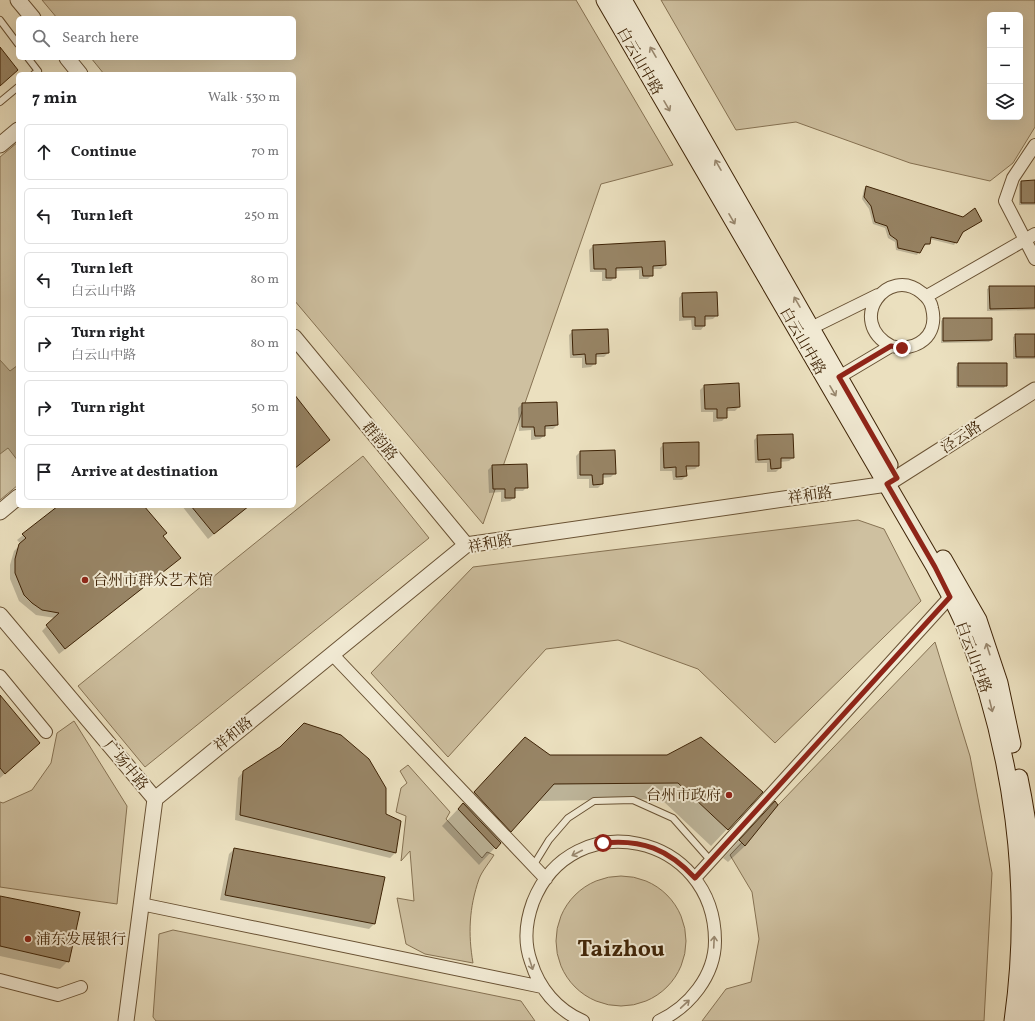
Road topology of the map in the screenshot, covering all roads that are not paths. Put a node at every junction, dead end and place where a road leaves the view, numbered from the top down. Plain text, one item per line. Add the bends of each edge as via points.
1 (18, 0) edge
2 (605, 0) edge
3 (624, 0) edge
4 (31, 16) edge
5 (0, 20) edge
6 (16, 41) edge
7 (30, 60) edge
8 (69, 60) edge
9 (37, 72) edge
10 (78, 72) edge
11 (16, 90) edge
12 (0, 102) edge
13 (16, 132) edge
14 (0, 145) edge
15 (1035, 145) edge
16 (1035, 234) edge
17 (1023, 240) junction
18 (1035, 259) edge
19 (880, 295) junction
20 (926, 296) junction
21 (811, 328) junction
22 (296, 339) edge
23 (891, 346) junction
24 (839, 377) junction
25 (1035, 390) edge
26 (892, 481) junction
27 (16, 499) edge
28 (0, 512) edge
29 (466, 545) junction
30 (950, 597) junction
31 (0, 615) edge
32 (332, 654) junction
33 (0, 676) edge
34 (46, 732) dead end
35 (154, 799) junction
36 (1026, 818) edge
37 (711, 860) junction
38 (532, 866) junction
39 (695, 878) junction
40 (546, 879) junction
41 (141, 904) junction
42 (1035, 906) edge
43 (1035, 915) edge
44 (0, 980) edge
45 (542, 987) junction
46 (81, 988) dead end
47 (126, 1021) edge
48 (583, 1021) edge
49 (658, 1021) edge
50 (1014, 1021) edge
51 (1027, 1021) edge

1 - 4 street
2 -> 26 main road, 白云山中路
21 -> 3 main road, 白云山中路
5 - 6 lane
7 - 9 lane
8 - 10 street
11 - 12 lane
13 - 14 street
15 - 17 street via 1013,178 1005,201
16 - 17 street
17 - 18 street
17 - 20 street
19 - 20 street via 888,288 898,285 914,288
19 - 21 street
19 - 23 street via 874,303 871,324 882,341
20 - 23 street via 932,305 934,315 928,335 912,347
21 - 24 main road, 白云山中路
22 - 29 street, 群韵路
23 - 24 street
24 - 26 main road, 白云山中路
25 - 26 street, 泾云路
26 - 29 street, 祥和路
26 - 30 main road, 白云山中路
36 -> 26 main road, 白云山中路 via 999,683 978,620
27 - 28 street
29 - 32 street, 祥和路
30 -> 36 main road, 白云山中路 via 963,623 989,697 1010,785
30 - 37 street
31 - 35 street, 广场中路
32 - 35 street, 祥和路
32 - 38 street
33 - 34 street
35 - 41 street, 广场中路
36 - 42 main road, 白云山中路 via 1033,863
36 - 50 main road, 白云山中路 via 1019,869 1022,922
37 - 38 lane via 673,818 634,800 594,801 568,818
37 - 39 street
38 - 40 street
39 -> 40 street via 669,855 637,843 620,842 586,848 557,866
49 -> 39 street via 682,1007 694,994 711,962 715,945 712,909
40 -> 45 street via 537,893 527,924 529,957
41 - 45 street
41 - 47 street, 广场中路
43 - 51 main road via 1032,987
44 - 46 street via 58,995
45 - 48 street via 563,1010

